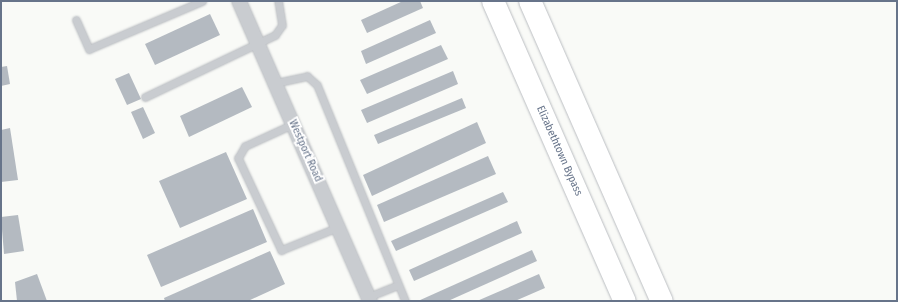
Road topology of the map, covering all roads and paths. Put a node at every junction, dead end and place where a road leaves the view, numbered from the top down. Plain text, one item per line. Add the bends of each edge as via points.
1 (202, 1) edge
2 (239, 1) edge
3 (278, 1) edge
4 (492, 1) edge
5 (530, 1) edge
6 (76, 20) dead end
7 (258, 45) junction
8 (275, 83) junction
9 (144, 97) dead end
10 (293, 124) junction
11 (338, 227) junction
12 (397, 284) junction
13 (369, 299) edge
14 (405, 301) edge
15 (626, 301) edge
16 (662, 301) edge

1 - 6 lane via 89,49
2 - 7 street, Westport Road
3 - 7 lane via 282,25 276,35
4 - 15 highway, Elizabethtown Bypass
5 - 16 highway
7 - 8 street, Westport Road
7 - 9 lane
8 - 10 street, Westport Road
8 - 12 lane via 307,76 317,85
10 - 11 street, Westport Road
10 - 11 lane via 245,146 238,158 282,250
11 - 13 street, Westport Road
12 - 13 lane
12 - 14 lane

